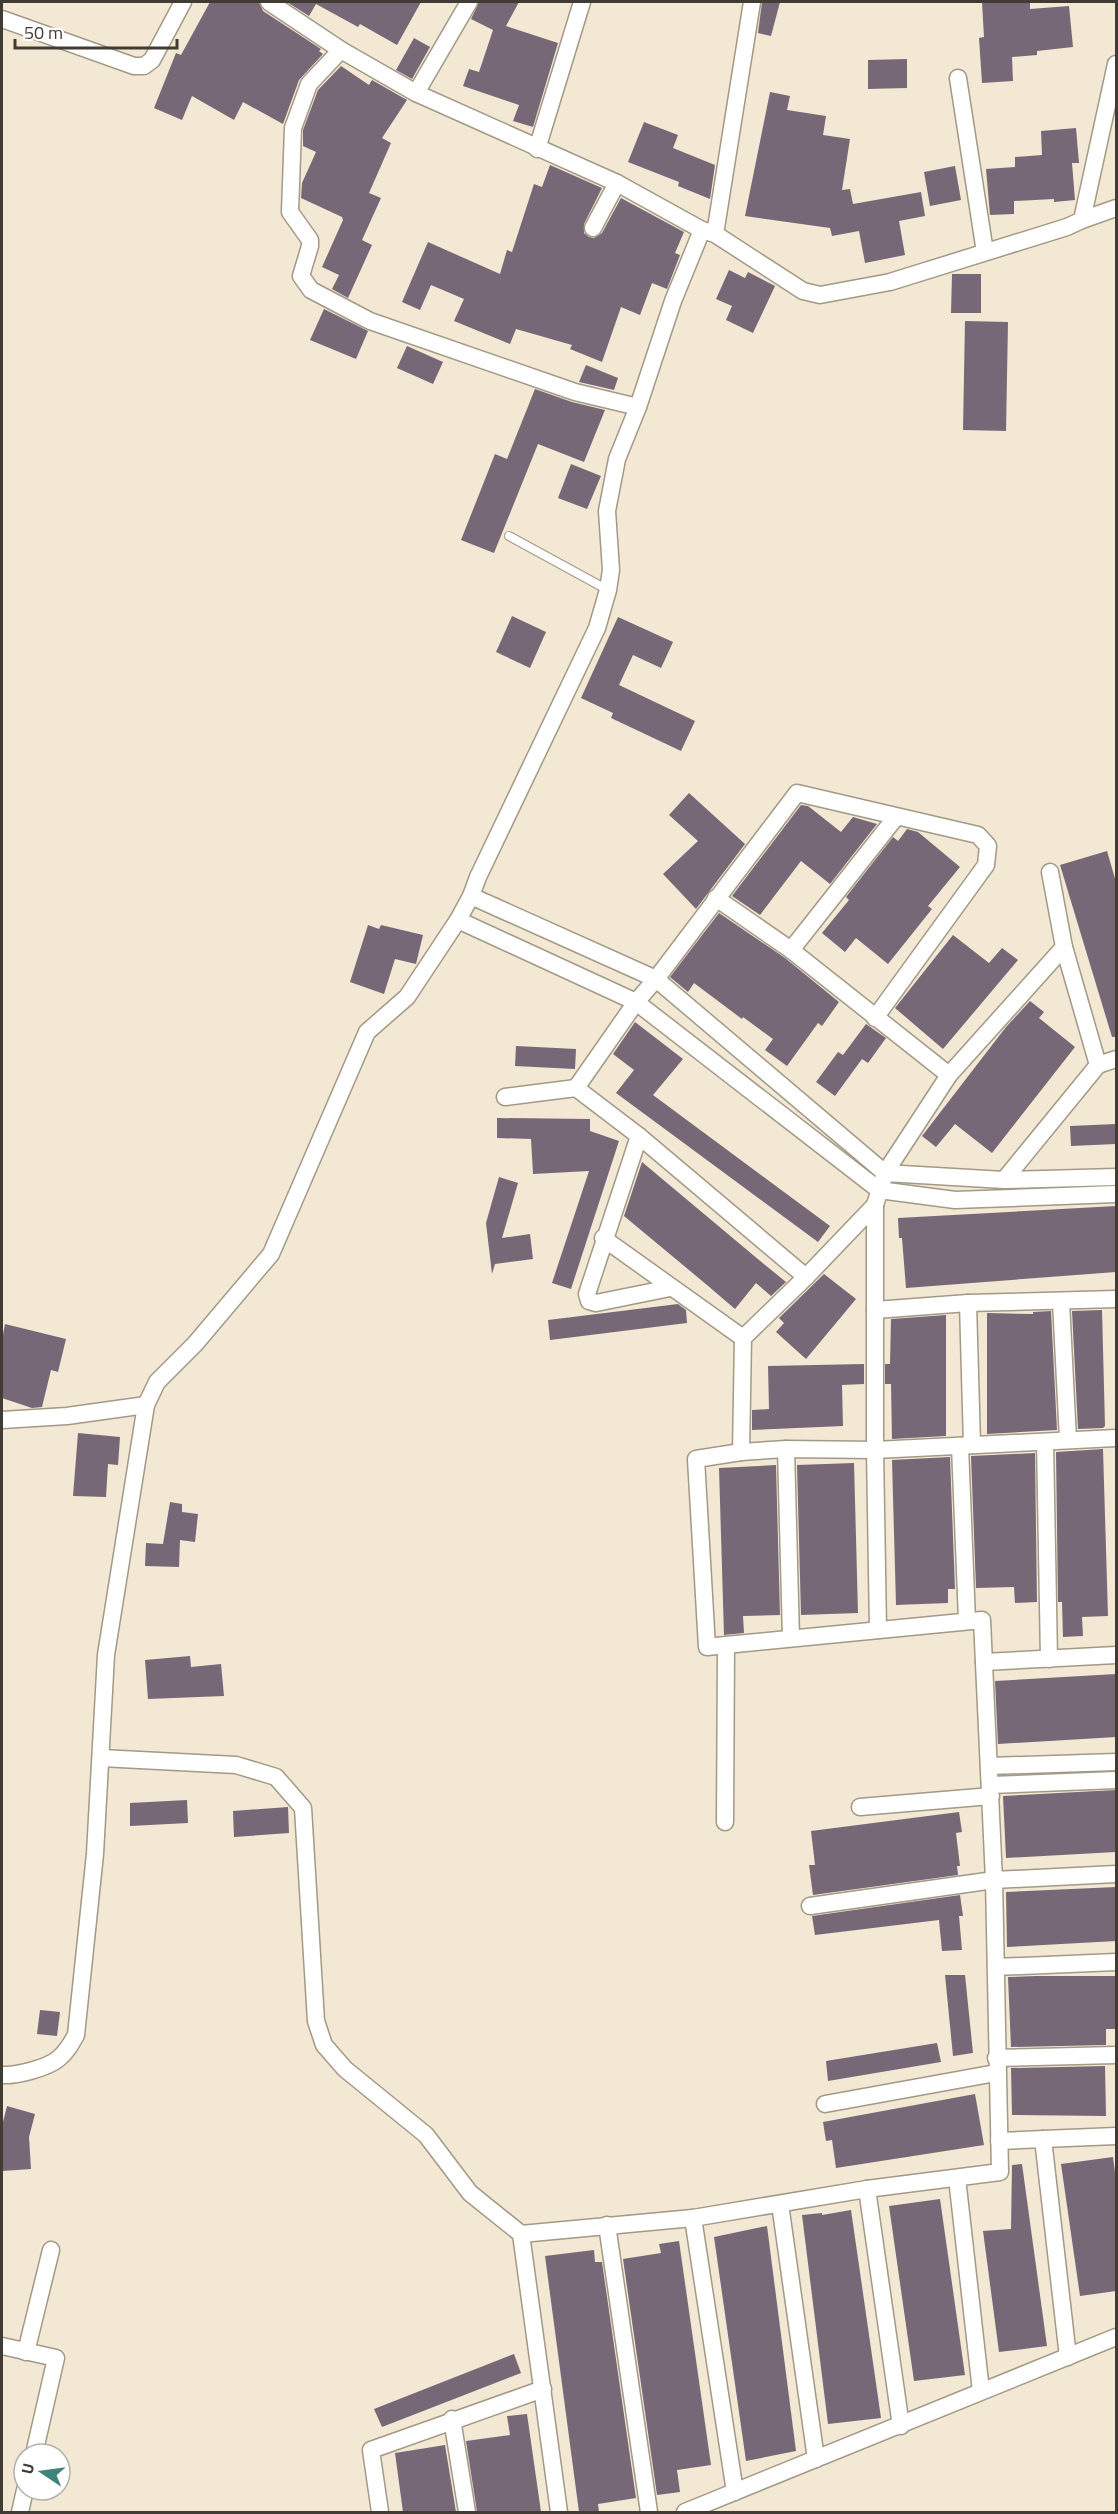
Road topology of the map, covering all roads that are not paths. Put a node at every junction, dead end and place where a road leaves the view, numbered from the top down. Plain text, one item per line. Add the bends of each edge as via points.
1 (183, 2) edge
2 (269, 2) edge
3 (469, 2) edge
4 (582, 2) edge
5 (752, 2) edge
6 (2, 19) edge
7 (341, 50) junction
8 (1116, 64) edge
9 (958, 78) dead end
10 (416, 93) junction
11 (537, 149) junction
12 (617, 183) junction
13 (1116, 208) edge
14 (1082, 220) junction
15 (593, 228) dead end
16 (709, 232) junction
17 (985, 252) junction
18 (638, 407) junction
19 (509, 536) dead end
20 (608, 590) junction
21 (896, 817) junction
22 (1050, 872) dead end
23 (471, 896) junction
24 (716, 898) junction
25 (458, 920) junction
26 (1064, 947) junction
27 (791, 950) junction
28 (656, 979) junction
29 (636, 1002) junction
30 (875, 1018) junction
31 (1116, 1059) edge
32 (1098, 1065) junction
33 (949, 1075) junction
34 (576, 1088) junction
35 (505, 1096) dead end
36 (639, 1136) junction
37 (885, 1173) junction
38 (1116, 1177) edge
39 (1004, 1180) junction
40 (1116, 1194) edge
41 (877, 1197) junction
42 (603, 1238) junction
43 (806, 1277) junction
44 (669, 1288) junction
45 (1116, 1299) edge
46 (1061, 1302) junction
47 (968, 1303) junction
48 (875, 1310) junction
49 (743, 1338) junction
50 (146, 1405) junction
51 (2, 1420) edge
52 (1116, 1438) edge
53 (1068, 1440) junction
54 (1045, 1442) junction
55 (966, 1446) junction
56 (786, 1449) junction
57 (875, 1450) junction
58 (741, 1452) junction
59 (967, 1621) junction
60 (878, 1630) junction
61 (791, 1638) junction
62 (726, 1645) junction
63 (1116, 1655) edge
64 (1049, 1659) junction
65 (984, 1662) junction
66 (101, 1758) junction
67 (1116, 1762) edge
68 (989, 1767) junction
69 (1116, 1780) edge
70 (990, 1790) junction
71 (860, 1807) dead end
72 (725, 1822) dead end
73 (1116, 1874) edge
74 (994, 1880) junction
75 (810, 1906) dead end
76 (1116, 1962) edge
77 (996, 1967) junction
78 (1116, 2055) edge
79 (996, 2066) junction
80 (2, 2075) edge
81 (825, 2104) dead end
82 (1116, 2136) edge
83 (1043, 2139) junction
84 (999, 2141) junction
85 (957, 2178) junction
86 (867, 2189) junction
87 (780, 2205) junction
88 (693, 2218) junction
89 (607, 2225) junction
90 (521, 2234) junction
91 (51, 2250) dead end
92 (1116, 2337) edge
93 (2, 2346) edge
94 (26, 2352) junction
95 (1068, 2357) junction
96 (543, 2389) junction
97 (981, 2391) junction
98 (452, 2419) junction
99 (901, 2426) junction
100 (37, 2442) edge
101 (816, 2459) junction
102 (735, 2492) junction
103 (380, 2512) edge
104 (467, 2512) edge
105 (559, 2512) edge
106 (650, 2512) edge
107 (685, 2512) edge

1 - 6 street via 152,60 144,66 134,66
2 - 7 street
3 - 10 street
4 - 11 street
5 - 16 street
7 - 10 street
7 - 18 street via 309,84 293,128 290,212 310,240 301,276 311,290 370,321 575,392
8 - 14 street
9 - 17 street
10 - 11 street
11 - 12 street
12 - 15 street
12 - 16 street
13 - 14 street
14 - 17 street
16 - 17 street via 803,291 820,294 890,282
16 - 18 street via 673,301
18 - 20 street via 617,459 606,511 611,570
19 - 20 lane
20 - 23 street via 597,628
21 - 24 street via 797,793
21 - 27 street
21 - 30 street via 978,835 988,846 986,865
22 - 26 street
23 - 25 street
23 - 28 street
24 - 27 street
24 - 28 street
25 - 29 street
25 - 50 street via 407,997 367,1032 271,1254 195,1344 157,1382
26 - 32 street
26 - 33 street
27 - 30 street
28 - 29 street
28 - 37 street
29 - 34 street
29 - 41 street
30 - 33 street
31 - 32 street
32 - 39 street
33 - 37 street
34 - 35 street
34 - 36 street
36 - 42 street
36 - 43 street
37 - 39 street
37 - 41 street
38 - 39 street
40 - 41 street via 955,1200
41 - 43 street
41 - 48 street
42 - 44 street
42 - 44 street via 587,1294 589,1301 596,1303
43 - 49 street
44 - 49 street
45 - 46 street
46 - 47 street
46 - 53 street
47 - 48 street
47 - 55 street
48 - 57 street
49 - 58 street
50 - 51 street
50 - 66 street via 106,1655
52 - 53 street
53 - 54 street
54 - 55 street
54 - 64 street
55 - 57 street
55 - 59 street
56 - 57 street
56 - 58 street
56 - 61 street
57 - 60 street
58 - 62 street via 696,1459 707,1647
59 - 60 street
59 - 65 street via 982,1620
60 - 61 street
61 - 62 street
62 - 72 street
63 - 64 street
64 - 65 street
65 - 68 street
66 - 80 street via 76,2035 56,2061 14,2076
66 - 90 street via 236,1765 276,1777 303,1808 316,2021 324,2045 345,2068 426,2135 470,2193
67 - 68 street
68 - 70 street
69 - 70 street
70 - 71 street
70 - 74 street
73 - 74 street
74 - 75 street
74 - 77 street
76 - 77 street
77 - 79 street
78 - 79 street
79 - 81 street
79 - 84 street
82 - 83 street
83 - 84 street
83 - 95 street
84 - 85 street via 1000,2172
85 - 86 street
85 - 97 street
86 - 87 street
86 - 99 street
87 - 88 street
87 - 101 street
88 - 89 street
88 - 102 street
89 - 90 street
89 - 106 street
90 - 96 street
91 - 94 street
92 - 95 street
93 - 94 street
94 - 100 street via 56,2358
95 - 97 street
96 - 98 street
96 - 105 street
97 - 99 street
98 - 103 street via 371,2450
98 - 104 street
99 - 101 street
101 - 102 street
102 - 107 street

